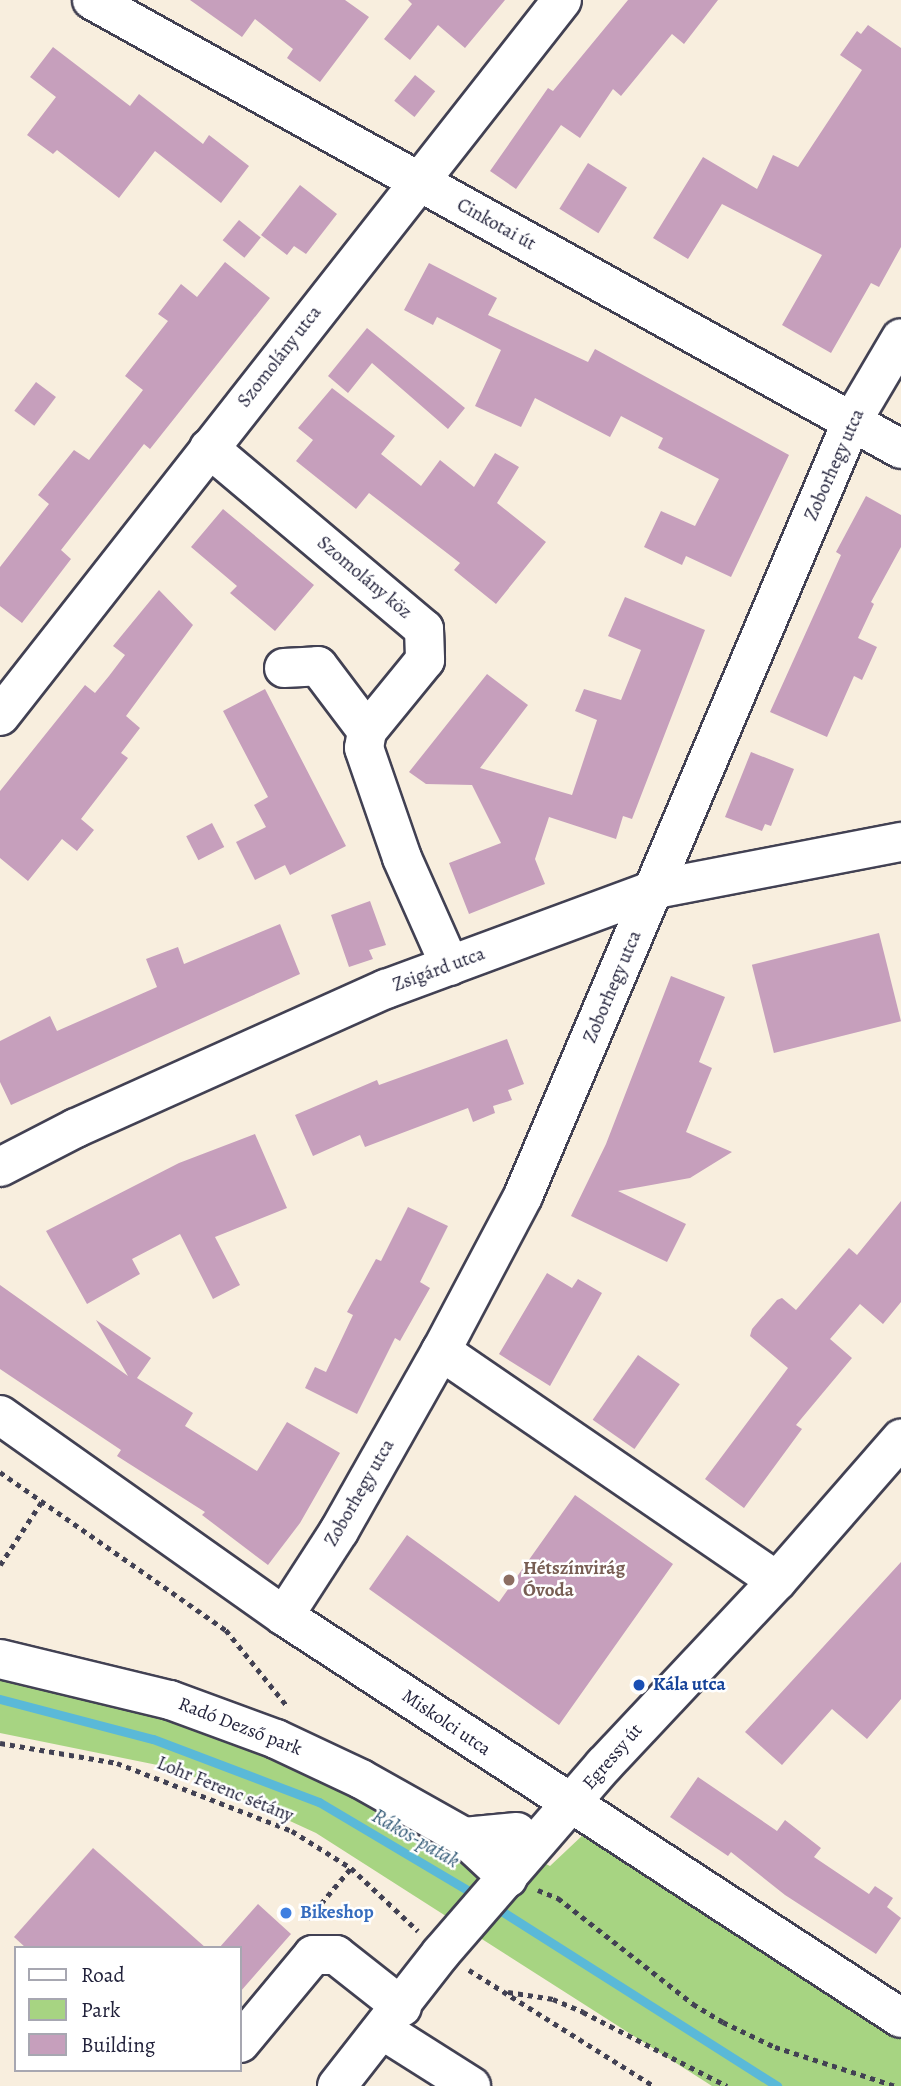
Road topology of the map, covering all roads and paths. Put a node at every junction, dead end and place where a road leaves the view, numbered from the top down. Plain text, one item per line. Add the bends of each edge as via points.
1 (92, 0) edge
2 (562, 0) edge
3 (418, 182) junction
4 (901, 338) edge
5 (852, 421) junction
6 (209, 448) junction
7 (901, 449) edge
8 (284, 668) dead end
9 (0, 716) edge
10 (367, 731) junction
11 (901, 842) edge
12 (656, 889) junction
13 (450, 966) junction
14 (0, 1167) edge
15 (442, 1351) junction
16 (4, 1426) edge
17 (901, 1439) edge
18 (0, 1472) edge
19 (42, 1502) junction
20 (0, 1565) edge
21 (777, 1581) junction
22 (284, 1616) junction
23 (0, 1659) edge
24 (293, 1714) dead end
25 (0, 1743) edge
26 (570, 1806) junction
27 (517, 1832) dead end
28 (464, 1837) junction
29 (351, 1868) junction
30 (506, 1881) junction
31 (307, 1919) dead end
32 (450, 1942) junction
33 (505, 1992) junction
34 (901, 2018) edge
35 (393, 2019) junction
36 (242, 2041) edge
37 (337, 2086) edge
38 (471, 2086) edge
39 (654, 2086) edge
40 (727, 2086) edge
41 (896, 2086) edge

1 - 3 street, Cinkotai út
2 - 3 street, Szomolány utca
3 - 5 street, Cinkotai út
3 - 6 street, Szomolány utca
4 - 5 street, Zoborhegy utca
5 - 7 street, Cinkotai út
5 - 12 street, Zoborhegy utca
6 - 9 street, Szomolány utca
6 - 10 street, Szomolány köz via 424,629 425,660
8 - 10 street via 318,666
10 - 13 street via 364,748 402,858
11 - 12 street, Zsigárd utca
12 - 13 street, Zsigárd utca
12 - 15 street, Zoborhegy utca via 523,1196
13 - 14 street, Zsigárd utca via 373,995 76,1128
15 - 21 street
15 - 22 street, Zoborhegy utca via 339,1531
16 - 22 street, Miskolci utca
17 - 21 street, Egressy út
18 - 19 path
19 - 20 path
19 - 24 path via 226,1630
21 - 26 street, Egressy út
22 - 26 street, Miskolci utca
23 - 28 street, Radó Dezső park via 108,1683 253,1730 353,1775
25 - 29 path, Lohr Ferenc sétány via 117,1763 292,1831
26 - 30 street, Egressy út
26 - 34 street, Miskolci utca
27 - 28 street
28 - 30 street, Radó Dezső park
29 - 31 path
29 - 32 path, Lohr Ferenc sétány
30 - 32 street, Egressy út
30 - 41 path via 558,1898 693,2004 723,2022 775,2047
32 - 33 path, Lohr Ferenc sétány
32 - 35 street, Egressy út
33 - 39 path, Lohr Ferenc sétány
33 - 40 path via 553,1999
35 - 36 street via 336,1955 313,1955
35 - 37 street, Egressy út
35 - 38 street

